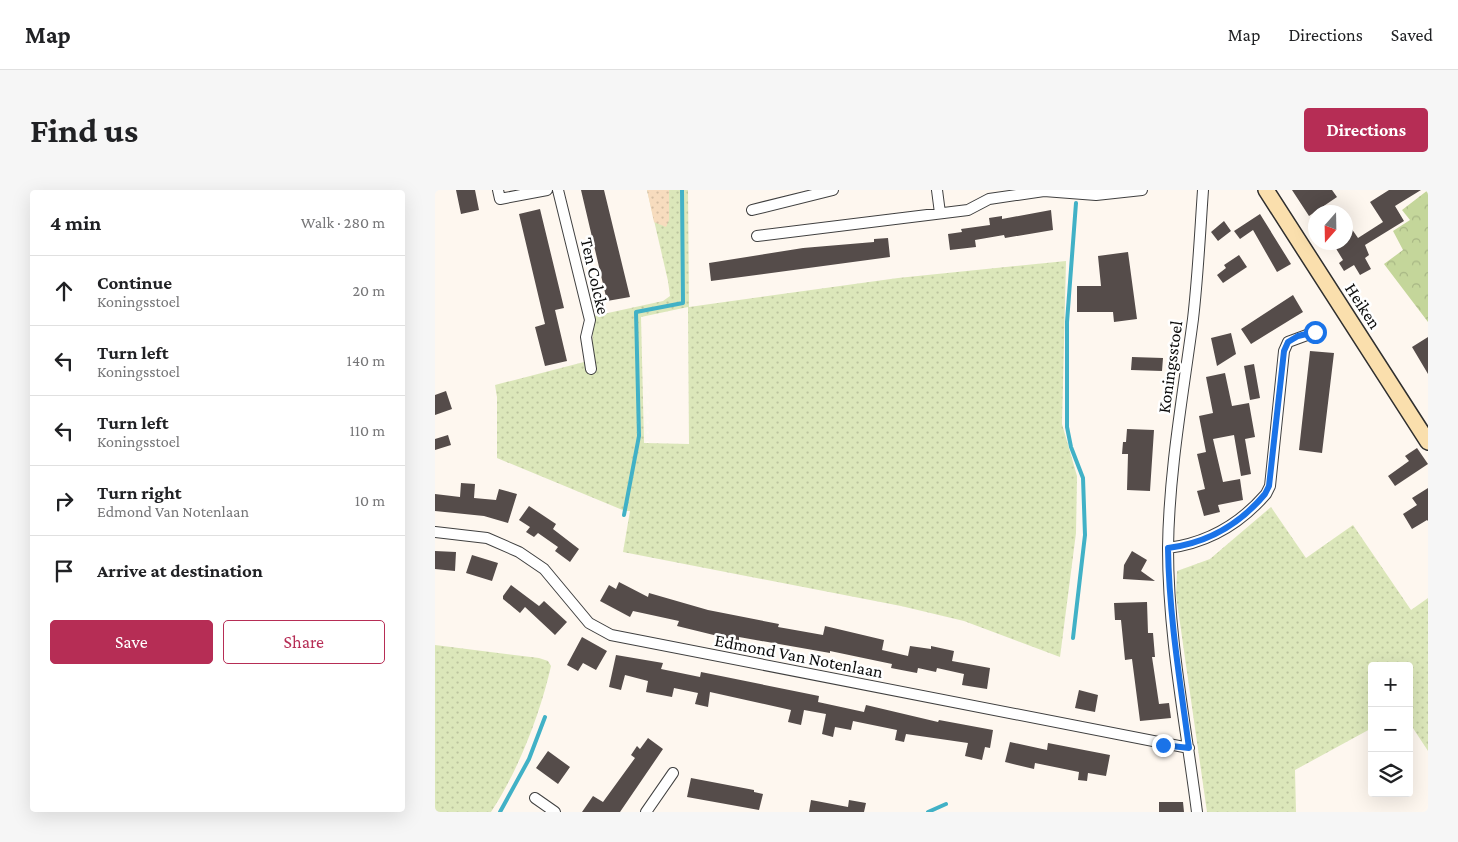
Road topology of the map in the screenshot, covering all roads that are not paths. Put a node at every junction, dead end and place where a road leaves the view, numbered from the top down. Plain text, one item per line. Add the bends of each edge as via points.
1 (497, 190) edge
2 (547, 190) edge
3 (558, 190) edge
4 (833, 190) edge
5 (937, 190) edge
6 (1142, 190) edge
7 (1203, 190) edge
8 (1266, 190) edge
9 (752, 210) dead end
10 (940, 213) junction
11 (757, 236) dead end
12 (1315, 332) dead end
13 (591, 369) dead end
14 (1428, 442) edge
15 (435, 532) edge
16 (1168, 548) junction
17 (1189, 748) junction
18 (673, 773) dead end
19 (535, 798) dead end
20 (649, 811) edge
21 (555, 812) edge
22 (1197, 812) edge

1 - 2 street via 500,199
3 - 13 street, Ten Colcke via 590,320 586,337
4 - 9 street
5 - 10 street
6 - 10 street via 1096,195 1044,191 989,199 968,210
7 - 16 street, Koningsstoel via 1193,316 1174,458
8 - 14 main road, Heiken
10 - 11 street
12 - 16 street via 1288,342 1284,351 1269,486 1265,494 1221,532 1189,545
15 - 17 street, Edmond Van Notenlaan via 487,538 519,552 544,569 589,623 611,635
16 - 17 street, Koningsstoel via 1172,622
17 - 22 street, Koningsstoel
18 - 20 street
19 - 21 street

